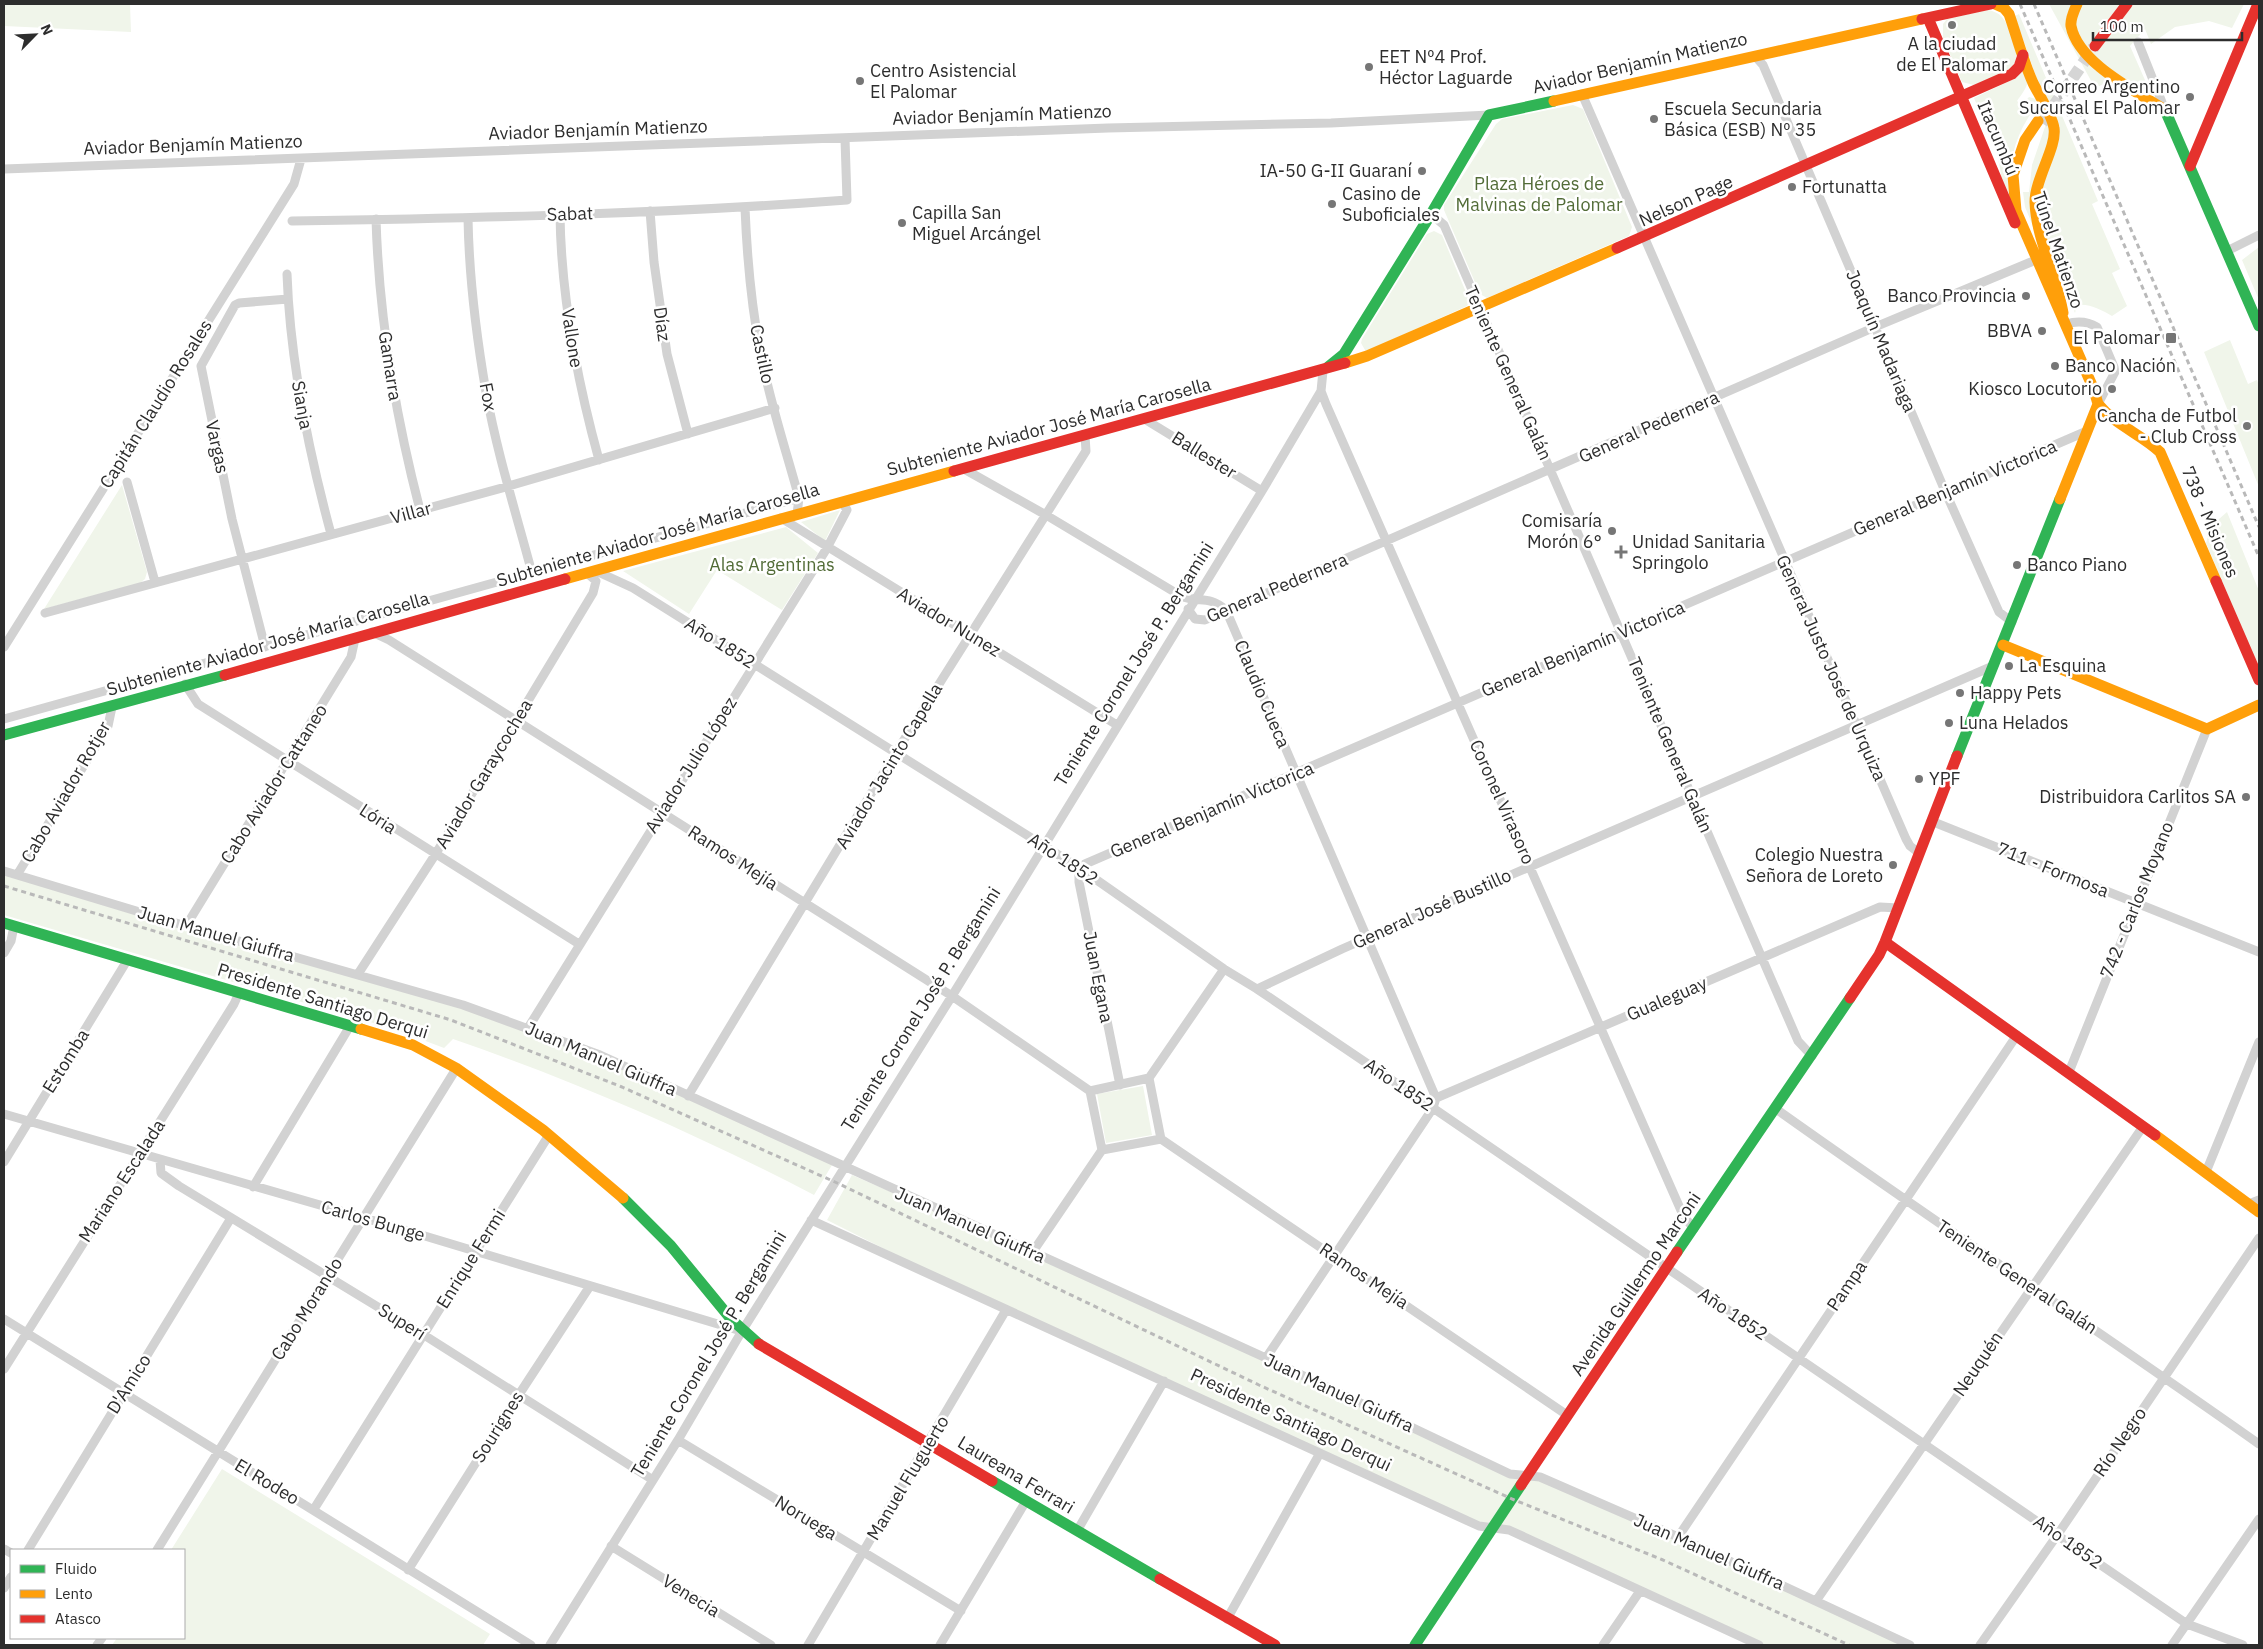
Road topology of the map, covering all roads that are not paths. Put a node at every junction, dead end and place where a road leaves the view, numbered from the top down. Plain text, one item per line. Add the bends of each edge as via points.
1 (1991, 4) edge
2 (1994, 4) edge
3 (2077, 4) edge
4 (2118, 4) edge
5 (2127, 4) edge
6 (2258, 4) edge
7 (1928, 18) junction
8 (2138, 42) dead end
9 (2023, 55) junction
10 (1755, 56) junction
11 (1582, 94) junction
12 (1962, 96) junction
13 (2165, 110) junction
14 (1489, 115) junction
15 (2040, 122) tunnel mouth
16 (845, 138) junction
17 (301, 159) junction
18 (2190, 166) junction
19 (1806, 167) junction
20 (4, 169) edge
21 (745, 208) junction
22 (650, 211) junction
23 (560, 214) junction
24 (1430, 214) junction
25 (468, 218) junction
26 (376, 220) junction
27 (292, 221) dead end
28 (2259, 235) edge
29 (1643, 239) junction
30 (2227, 251) junction
31 (2031, 262) junction
32 (287, 274) dead end
33 (288, 299) junction
34 (1480, 308) junction
35 (2066, 324) junction
36 (2259, 326) edge
37 (1875, 327) junction
38 (1323, 371) junction
39 (1321, 390) junction
40 (1714, 398) junction
41 (2098, 404) junction
42 (775, 408) junction
43 (1146, 420) junction
44 (2087, 431) junction
45 (688, 434) junction
46 (1085, 436) junction
47 (599, 460) junction
48 (964, 469) junction
49 (1551, 470) junction
50 (127, 482) dead end
51 (509, 486) junction
52 (1262, 491) junction
53 (1945, 491) junction
54 (799, 498) junction
55 (842, 502) junction
56 (420, 510) junction
57 (797, 514) junction
58 (1046, 515) junction
59 (781, 518) junction
60 (331, 534) junction
61 (1388, 542) junction
62 (827, 548) junction
63 (241, 559) junction
64 (1785, 562) junction
65 (592, 572) junction
66 (532, 573) junction
67 (154, 582) junction
68 (1194, 600) junction
69 (1188, 609) junction
70 (1226, 610) junction
71 (45, 613) dead end
72 (2012, 622) junction
73 (372, 632) junction
74 (1621, 632) junction
75 (970, 635) junction
76 (355, 639) junction
77 (2003, 645) junction
78 (4, 647) edge
79 (265, 647) junction
80 (755, 665) junction
81 (1993, 666) junction
82 (2259, 680) edge
83 (186, 684) junction
84 (1458, 703) junction
85 (2259, 705) edge
86 (112, 707) junction
87 (4, 719) edge
88 (516, 721) junction
89 (1117, 725) junction
90 (1856, 726) junction
91 (2206, 729) junction
92 (4, 735) edge
93 (895, 754) junction
94 (288, 761) junction
95 (1296, 773) junction
96 (1692, 796) junction
97 (661, 812) junction
98 (1931, 821) junction
99 (1043, 845) junction
100 (1919, 853) junction
101 (435, 855) junction
102 (1530, 866) junction
103 (1081, 869) junction
104 (4, 871) edge
105 (18, 875) junction
106 (2135, 903) junction
107 (806, 905) junction
108 (1898, 908) junction
109 (9, 924) edge
110 (186, 926) junction
111 (1366, 938) junction
112 (1885, 942) junction
113 (579, 944) junction
114 (2259, 952) edge
115 (4, 953) edge
116 (1762, 958) junction
117 (128, 959) junction
118 (1224, 969) junction
119 (358, 974) junction
120 (1257, 989) junction
121 (239, 993) junction
122 (952, 996) junction
123 (350, 1026) junction
124 (528, 1028) junction
125 (1600, 1028) junction
126 (2017, 1035) junction
127 (2259, 1042) edge
128 (1812, 1056) junction
129 (456, 1068) junction
130 (2069, 1072) junction
131 (1149, 1078) junction
132 (1428, 1082) junction
133 (1120, 1085) junction
134 (1090, 1091) junction
135 (688, 1096) junction
136 (1414, 1096) junction
137 (1436, 1098) junction
138 (1433, 1108) junction
139 (1776, 1110) junction
140 (4, 1114) edge
141 (29, 1122) junction
142 (2142, 1128) junction
143 (549, 1135) junction
144 (1161, 1139) junction
145 (1102, 1150) junction
146 (140, 1155) junction
147 (160, 1160) junction
148 (4, 1162) edge
149 (844, 1167) junction
150 (2206, 1172) junction
151 (253, 1187) junction
152 (1904, 1200) junction
153 (2254, 1202) edge
154 (2259, 1212) edge
155 (231, 1218) junction
156 (365, 1218) junction
157 (811, 1220) junction
158 (1694, 1229) junction
159 (2259, 1238) edge
160 (476, 1251) junction
161 (1032, 1253) junction
162 (1335, 1256) junction
163 (1667, 1269) junction
164 (328, 1276) junction
165 (590, 1286) junction
166 (2032, 1286) junction
167 (1006, 1310) junction
168 (4, 1318) edge
169 (742, 1331) junction
170 (26, 1332) junction
171 (424, 1335) junction
172 (1266, 1358) junction
173 (1799, 1358) junction
174 (4, 1369) edge
175 (2164, 1377) junction
176 (1164, 1381) junction
177 (123, 1392) junction
178 (518, 1396) junction
179 (1567, 1415) junction
180 (678, 1440) junction
181 (1924, 1443) junction
182 (928, 1444) junction
183 (2259, 1444) edge
184 (218, 1452) junction
185 (1320, 1452) junction
186 (1526, 1477) junction
187 (653, 1480) junction
188 (1026, 1501) junction
189 (314, 1509) junction
190 (2259, 1519) edge
191 (1493, 1529) junction
192 (1077, 1532) junction
193 (2058, 1534) junction
194 (1678, 1537) junction
195 (611, 1546) junction
196 (29, 1549) edge
197 (158, 1549) edge
198 (863, 1553) junction
199 (408, 1570) junction
200 (1640, 1591) junction
201 (1816, 1600) junction
202 (961, 1611) junction
203 (1227, 1618) junction
204 (2187, 1624) junction
205 (531, 1645) edge
206 (550, 1645) edge
207 (771, 1645) edge
208 (808, 1645) edge
209 (940, 1645) edge
210 (1274, 1645) edge
211 (1415, 1645) edge
212 (1603, 1645) edge
213 (1759, 1645) edge
214 (1910, 1645) edge
215 (1980, 1645) edge
216 (2172, 1645) edge
217 (2243, 1645) edge

1 - 7 street, Aviador Benjamín Matienzo
2 - 9 street, Itacumbú via 2009,14
3 - 13 street via 2071,27 2081,49
4 - 5 street via 2092,44
6 - 18 street
7 - 10 street, Aviador Benjamín Matienzo
7 - 12 street, Itacumbú
8 - 13 street
9 - 12 street, Nelson Page via 2019,67 2012,74
9 - 35 street, Itacumbú via 2054,128 2035,206
10 - 11 street, Aviador Benjamín Matienzo
10 - 19 street, Joaquín Madariaga via 1763,65
11 - 14 street, Aviador Benjamín Matienzo
11 - 29 street, General Justo José de Urquiza
12 - 19 street, Nelson Page
12 - 31 street, Itacumbú
13 - 18 street
14 - 16 street, Aviador Benjamín Matienzo
14 - 24 street
15 - 35 street, Túnel Matienzo via 2022,159 2019,198
16 - 17 street, Aviador Benjamín Matienzo
16 - 21 street, Sabat via 847,200
17 - 20 street, Aviador Benjamín Matienzo
17 - 78 street, Capitán Claudio Rosales via 294,184
18 - 30 street
19 - 29 street, Nelson Page
19 - 37 street, Joaquín Madariaga
21 - 22 street, Sabat
21 - 42 street, Castillo via 749,285 761,356
22 - 23 street, Sabat
22 - 45 street, Díaz via 667,354
23 - 25 street, Sabat
23 - 47 street, Vallone via 570,330
24 - 34 street, Teniente General Galán via 1444,225
24 - 38 street via 1344,354
25 - 26 street, Sabat
25 - 51 street, Fox via 469,263 480,352 493,425
26 - 27 street, Sabat
26 - 56 street, Gamarra via 385,346 402,439
28 - 30 street
29 - 34 street, Nelson Page
29 - 40 street, General Justo José de Urquiza
30 - 36 street
31 - 35 street, Itacumbú
31 - 37 street, General Pedernera
32 - 33 street, Sianja
33 - 60 street, Sianja via 303,416
33 - 63 street, Vargas via 235,305 201,366
34 - 38 street, Nelson Page
34 - 49 street, Teniente General Galán
35 - 41 street, Itacumbú
35 - 41 street via 2079,322 2097,327 2114,367 2115,372
37 - 40 street, General Pedernera
37 - 53 street, Joaquín Madariaga
38 - 39 street, Coronel Virasoro
38 - 43 street, Subteniente Aviador José María Carosella
39 - 52 street, Teniente Coronel José P. Bergamini
39 - 61 street, Coronel Virasoro
40 - 49 street, General Pedernera
40 - 64 street, General Justo José de Urquiza
41 - 44 street, Avenida Guillermo Marconi
41 - 82 street, 738 - Misiones via 2108,416 2150,441 2160,452
42 - 45 street, Villar
42 - 54 street, Castillo
43 - 46 street, Subteniente Aviador José María Carosella
43 - 52 street, Ballester
44 - 53 street, General Benjamín Victorica
44 - 72 street, Avenida Guillermo Marconi
45 - 47 street, Villar
46 - 48 street, Subteniente Aviador José María Carosella
46 - 58 street, Aviador Jacinto Capella via 1086,451
47 - 51 street, Villar
48 - 55 street, Subteniente Aviador José María Carosella
48 - 58 street
49 - 61 street, General Pedernera
49 - 74 street, Teniente General Galán
50 - 67 street
51 - 56 street, Villar
51 - 66 street, Fox
52 - 68 street, Teniente Coronel José P. Bergamini
53 - 64 street, General Benjamín Victorica
53 - 72 street, Joaquín Madariaga via 1999,612
54 - 57 street
54 - 66 street
55 - 57 street, Subteniente Aviador José María Carosella
55 - 62 street, Aviador Julio López via 847,510
56 - 60 street, Villar
57 - 59 street, Subteniente Aviador José María Carosella
58 - 68 street via 1181,596
58 - 75 street, Aviador Jacinto Capella
59 - 62 street, Aviador Nunez
59 - 65 street, Subteniente Aviador José María Carosella
60 - 63 street, Villar
61 - 70 street, General Pedernera
61 - 84 street, Coronel Virasoro
62 - 75 street, Aviador Nunez
62 - 80 street, Aviador Julio López
63 - 67 street, Villar
63 - 79 street, Vargas
64 - 74 street, General Benjamín Victorica
64 - 90 street, General Justo José de Urquiza
65 - 73 street, Subteniente Aviador José María Carosella
65 - 80 street, Año 1852 via 633,588
65 - 88 street, Aviador Garaycochea via 596,581 594,593
66 - 79 street
67 - 71 street, Villar
68 - 69 street, Teniente Coronel José P. Bergamini
68 - 70 street via 1213,601
69 - 70 street, General Pedernera via 1195,620 1200,621
69 - 89 street, Teniente Coronel José P. Bergamini
70 - 95 street, Claudio Cueca
72 - 77 street, Avenida Guillermo Marconi
73 - 76 street, Subteniente Aviador José María Carosella
73 - 88 street, Ramos Mejía
74 - 84 street, General Benjamín Victorica
74 - 96 street, Teniente General Galán
75 - 89 street, Aviador Nunez
75 - 93 street, Aviador Jacinto Capella
76 - 83 street, Subteniente Aviador José María Carosella
76 - 94 street, Cabo Aviador Cattaneo via 351,657
77 - 81 street, Avenida Guillermo Marconi
77 - 91 street
79 - 87 street
80 - 93 street, Año 1852
80 - 97 street, Aviador Julio López
81 - 90 street, General José Bustillo
81 - 98 street, Avenida Guillermo Marconi
83 - 86 street, Subteniente Aviador José María Carosella
83 - 94 street, Lória via 198,704
84 - 95 street, General Benjamín Victorica
84 - 102 street, Coronel Virasoro
85 - 91 street
86 - 92 street, Subteniente Aviador José María Carosella
86 - 105 street, Cabo Aviador Rotjer via 108,726
88 - 97 street, Ramos Mejía
88 - 101 street, Aviador Garaycochea
89 - 99 street, Teniente Coronel José P. Bergamini
90 - 96 street, General José Bustillo
90 - 100 street, General Justo José de Urquiza via 1906,840
91 - 106 street, 742 - Carlos Moyano
93 - 99 street, Año 1852
93 - 107 street, Aviador Jacinto Capella
94 - 101 street, Lória
94 - 110 street, Cabo Aviador Cattaneo
95 - 103 street, General Benjamín Victorica via 1090,862
95 - 111 street, Claudio Cueca
96 - 102 street, General José Bustillo
96 - 116 street, Teniente General Galán
97 - 107 street, Ramos Mejía
97 - 113 street, Aviador Julio López
98 - 100 street, Avenida Guillermo Marconi
98 - 106 street, 711 - Formosa
99 - 103 street, Año 1852
99 - 122 street, Teniente Coronel José P. Bergamini
100 - 108 street, Avenida Guillermo Marconi
101 - 113 street, Lória
101 - 119 street, Aviador Garaycochea
102 - 111 street, General José Bustillo
102 - 125 street, Coronel Virasoro
103 - 118 street, Año 1852
103 - 133 street, Juan Egana via 1079,882
104 - 105 street, Juan Manuel Giuffra
105 - 110 street, Juan Manuel Giuffra
106 - 114 street, 711 - Formosa
106 - 130 street, 742 - Carlos Moyano
107 - 122 street, Ramos Mejía
107 - 135 street, Aviador Jacinto Capella
108 - 112 street, Avenida Guillermo Marconi
108 - 116 street, Gualeguay via 1880,907
109 - 115 street via 11,941
109 - 117 street, Presidente Santiago Derqui
110 - 119 street, Juan Manuel Giuffra
111 - 120 street, General José Bustillo
111 - 132 street, Claudio Cueca
112 - 126 street
112 - 128 street, Avenida Guillermo Marconi
113 - 124 street, Aviador Julio López
116 - 125 street, Gualeguay
116 - 128 street, Teniente General Galán via 1798,1041
117 - 121 street, Presidente Santiago Derqui
117 - 141 street, Estomba
118 - 120 street, Año 1852
118 - 131 street
119 - 124 street, Juan Manuel Giuffra
120 - 136 street, Año 1852
121 - 123 street, Presidente Santiago Derqui
121 - 146 street, Mariano Escalada
122 - 134 street, Ramos Mejía
122 - 149 street, Teniente Coronel José P. Bergamini
123 - 129 street, Presidente Santiago Derqui via 420,1047
123 - 151 street
124 - 135 street, Juan Manuel Giuffra via 600,1055
125 - 137 street, Gualeguay
125 - 158 street, Coronel Virasoro via 1683,1215
126 - 130 street
126 - 152 street, Pampa
127 - 150 street
128 - 139 street, Avenida Guillermo Marconi
129 - 143 street, Presidente Santiago Derqui
129 - 156 street, Cabo Morando
130 - 142 street
131 - 133 street
131 - 144 street
132 - 136 street via 1424,1091
132 - 137 street, Claudio Cueca
133 - 134 street
134 - 145 street
135 - 149 street, Juan Manuel Giuffra
136 - 138 street, Año 1852
137 - 138 street
138 - 162 street
138 - 163 street, Año 1852
139 - 152 street, Teniente General Galán
139 - 158 street, Avenida Guillermo Marconi
140 - 141 street, Carlos Bunge
141 - 146 street, Carlos Bunge
141 - 148 street, Estomba
142 - 150 street
142 - 166 street, Neuquén
143 - 160 street, Enrique Fermi
143 - 169 street, Presidente Santiago Derqui via 646,1220
144 - 145 street
144 - 162 street, Ramos Mejía
145 - 161 street
146 - 147 street, Carlos Bunge
146 - 170 street, Mariano Escalada
147 - 151 street, Carlos Bunge
147 - 155 street, Superí via 161,1173
149 - 157 street, Teniente Coronel José P. Bergamini
149 - 161 street, Juan Manuel Giuffra
150 - 153 street
151 - 156 street, Carlos Bunge
152 - 166 street, Teniente General Galán
152 - 173 street, Pampa
153 - 154 street
155 - 164 street, Superí
155 - 177 street, D'Amico
156 - 160 street, Carlos Bunge
156 - 164 street, Cabo Morando
157 - 167 street, Presidente Santiago Derqui
157 - 169 street, Teniente Coronel José P. Bergamini
158 - 163 street, Avenida Guillermo Marconi
159 - 175 street, Río Negro
160 - 165 street, Carlos Bunge
160 - 171 street, Enrique Fermi
161 - 172 street, Juan Manuel Giuffra
162 - 172 street
162 - 179 street, Ramos Mejía
163 - 173 street, Año 1852
163 - 179 street, Avenida Guillermo Marconi
164 - 171 street, Superí
164 - 184 street, Cabo Morando
165 - 169 street, Carlos Bunge
165 - 178 street, Sourignes
166 - 175 street, Teniente General Galán
166 - 181 street, Neuquén
167 - 176 street, Presidente Santiago Derqui
167 - 182 street, Manuel Fluguerto
168 - 170 street, El Rodeo
169 - 180 street, Teniente Coronel José P. Bergamini
169 - 182 street, Laureana Ferrari
170 - 174 street, Mariano Escalada
170 - 177 street, El Rodeo
171 - 178 street, Superí
171 - 189 street, Enrique Fermi
172 - 186 street, Juan Manuel Giuffra via 1510,1474
173 - 181 street, Año 1852
173 - 194 street, Pampa
175 - 183 street, Teniente General Galán
175 - 193 street, Río Negro
176 - 185 street, Presidente Santiago Derqui
176 - 192 street
177 - 184 street, El Rodeo
177 - 196 street, D'Amico
178 - 187 street, Superí
178 - 199 street, Sourignes
179 - 186 street, Avenida Guillermo Marconi
180 - 187 street, Teniente Coronel José P. Bergamini
180 - 198 street, Noruega
181 - 193 street, Año 1852
181 - 201 street, Neuquén
182 - 188 street, Laureana Ferrari
182 - 198 street, Manuel Fluguerto
184 - 189 street, El Rodeo
184 - 197 street, Cabo Morando
185 - 191 street, Presidente Santiago Derqui via 1479,1526
185 - 203 street
186 - 191 street, Avenida Guillermo Marconi
186 - 194 street, Juan Manuel Giuffra via 1540,1477
187 - 195 street, Teniente Coronel José P. Bergamini
188 - 192 street, Laureana Ferrari
188 - 202 street
189 - 199 street, El Rodeo
190 - 204 street
191 - 200 street, Presidente Santiago Derqui via 1509,1530
191 - 211 street, Avenida Guillermo Marconi
192 - 203 street, Laureana Ferrari
193 - 204 street, Año 1852
193 - 215 street, Río Negro
194 - 201 street, Juan Manuel Giuffra
195 - 206 street, Teniente Coronel José P. Bergamini
195 - 207 street, Venecia
198 - 202 street, Noruega
198 - 208 street, Manuel Fluguerto
199 - 205 street, El Rodeo
200 - 212 street
200 - 213 street, Presidente Santiago Derqui
201 - 214 street, Juan Manuel Giuffra
202 - 209 street
203 - 210 street, Laureana Ferrari
204 - 216 street
204 - 217 street, Año 1852

